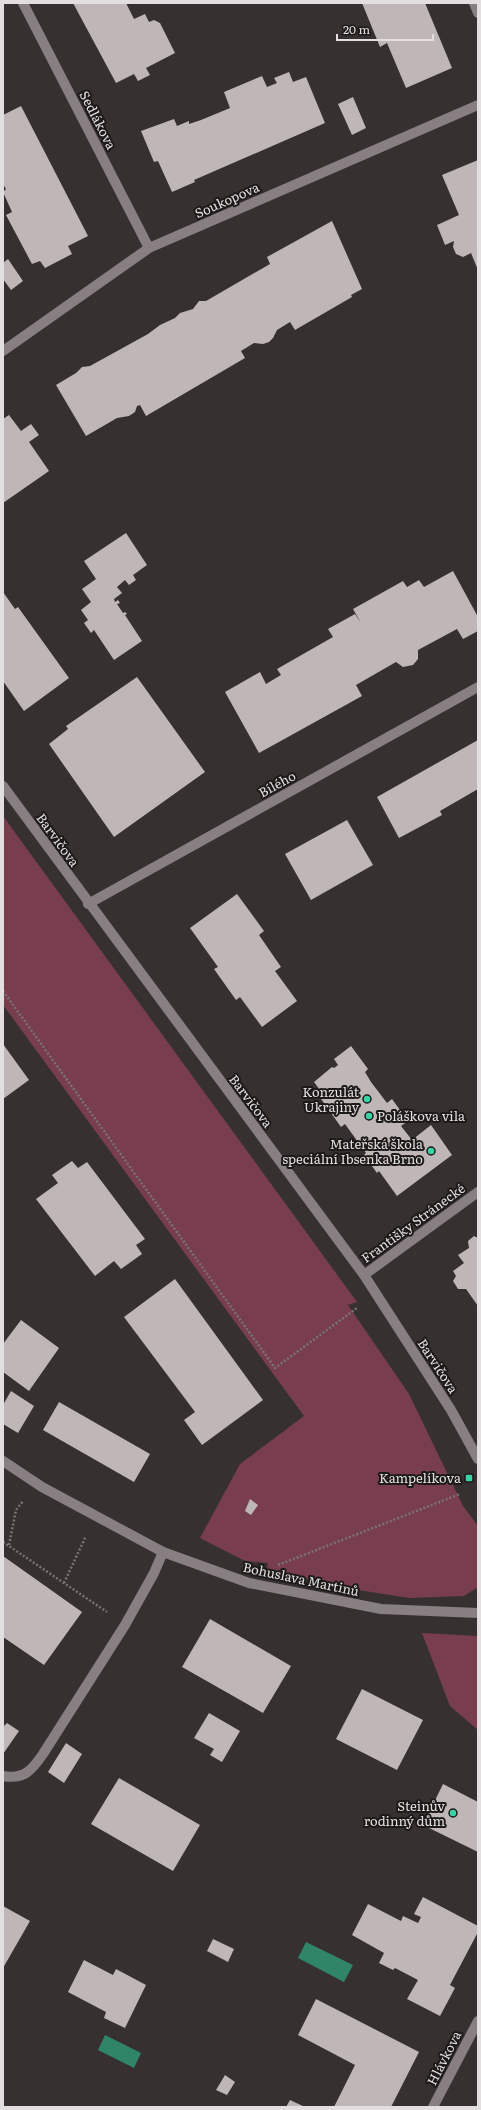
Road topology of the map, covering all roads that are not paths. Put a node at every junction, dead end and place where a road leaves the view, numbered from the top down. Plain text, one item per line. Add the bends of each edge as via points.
1 (23, 3) edge
2 (474, 3) edge
3 (478, 13) edge
4 (478, 105) edge
5 (149, 248) junction
6 (3, 351) edge
7 (478, 687) edge
8 (3, 786) edge
9 (88, 904) junction
10 (478, 1192) edge
11 (364, 1275) junction
12 (478, 1459) edge
13 (3, 1461) edge
14 (163, 1552) junction
15 (478, 1613) edge
16 (3, 1776) edge
17 (478, 2021) edge
18 (433, 2107) edge

1 - 5 street, Sedlákova
2 - 3 street
4 - 5 street, Soukopova
5 - 6 street, Soukopova
7 - 9 street, Bílého
8 - 9 street, Barvičova
9 - 11 street, Barvičova
10 - 11 street, Františky Stránecké
11 - 12 street, Barvičova via 451,1410
13 - 14 street, Bohuslava Martinů via 42,1487
14 - 15 street, Bohuslava Martinů via 249,1583 373,1607
14 - 16 street via 125,1625 31,1772 12,1778
17 - 18 street, Hlávkova

